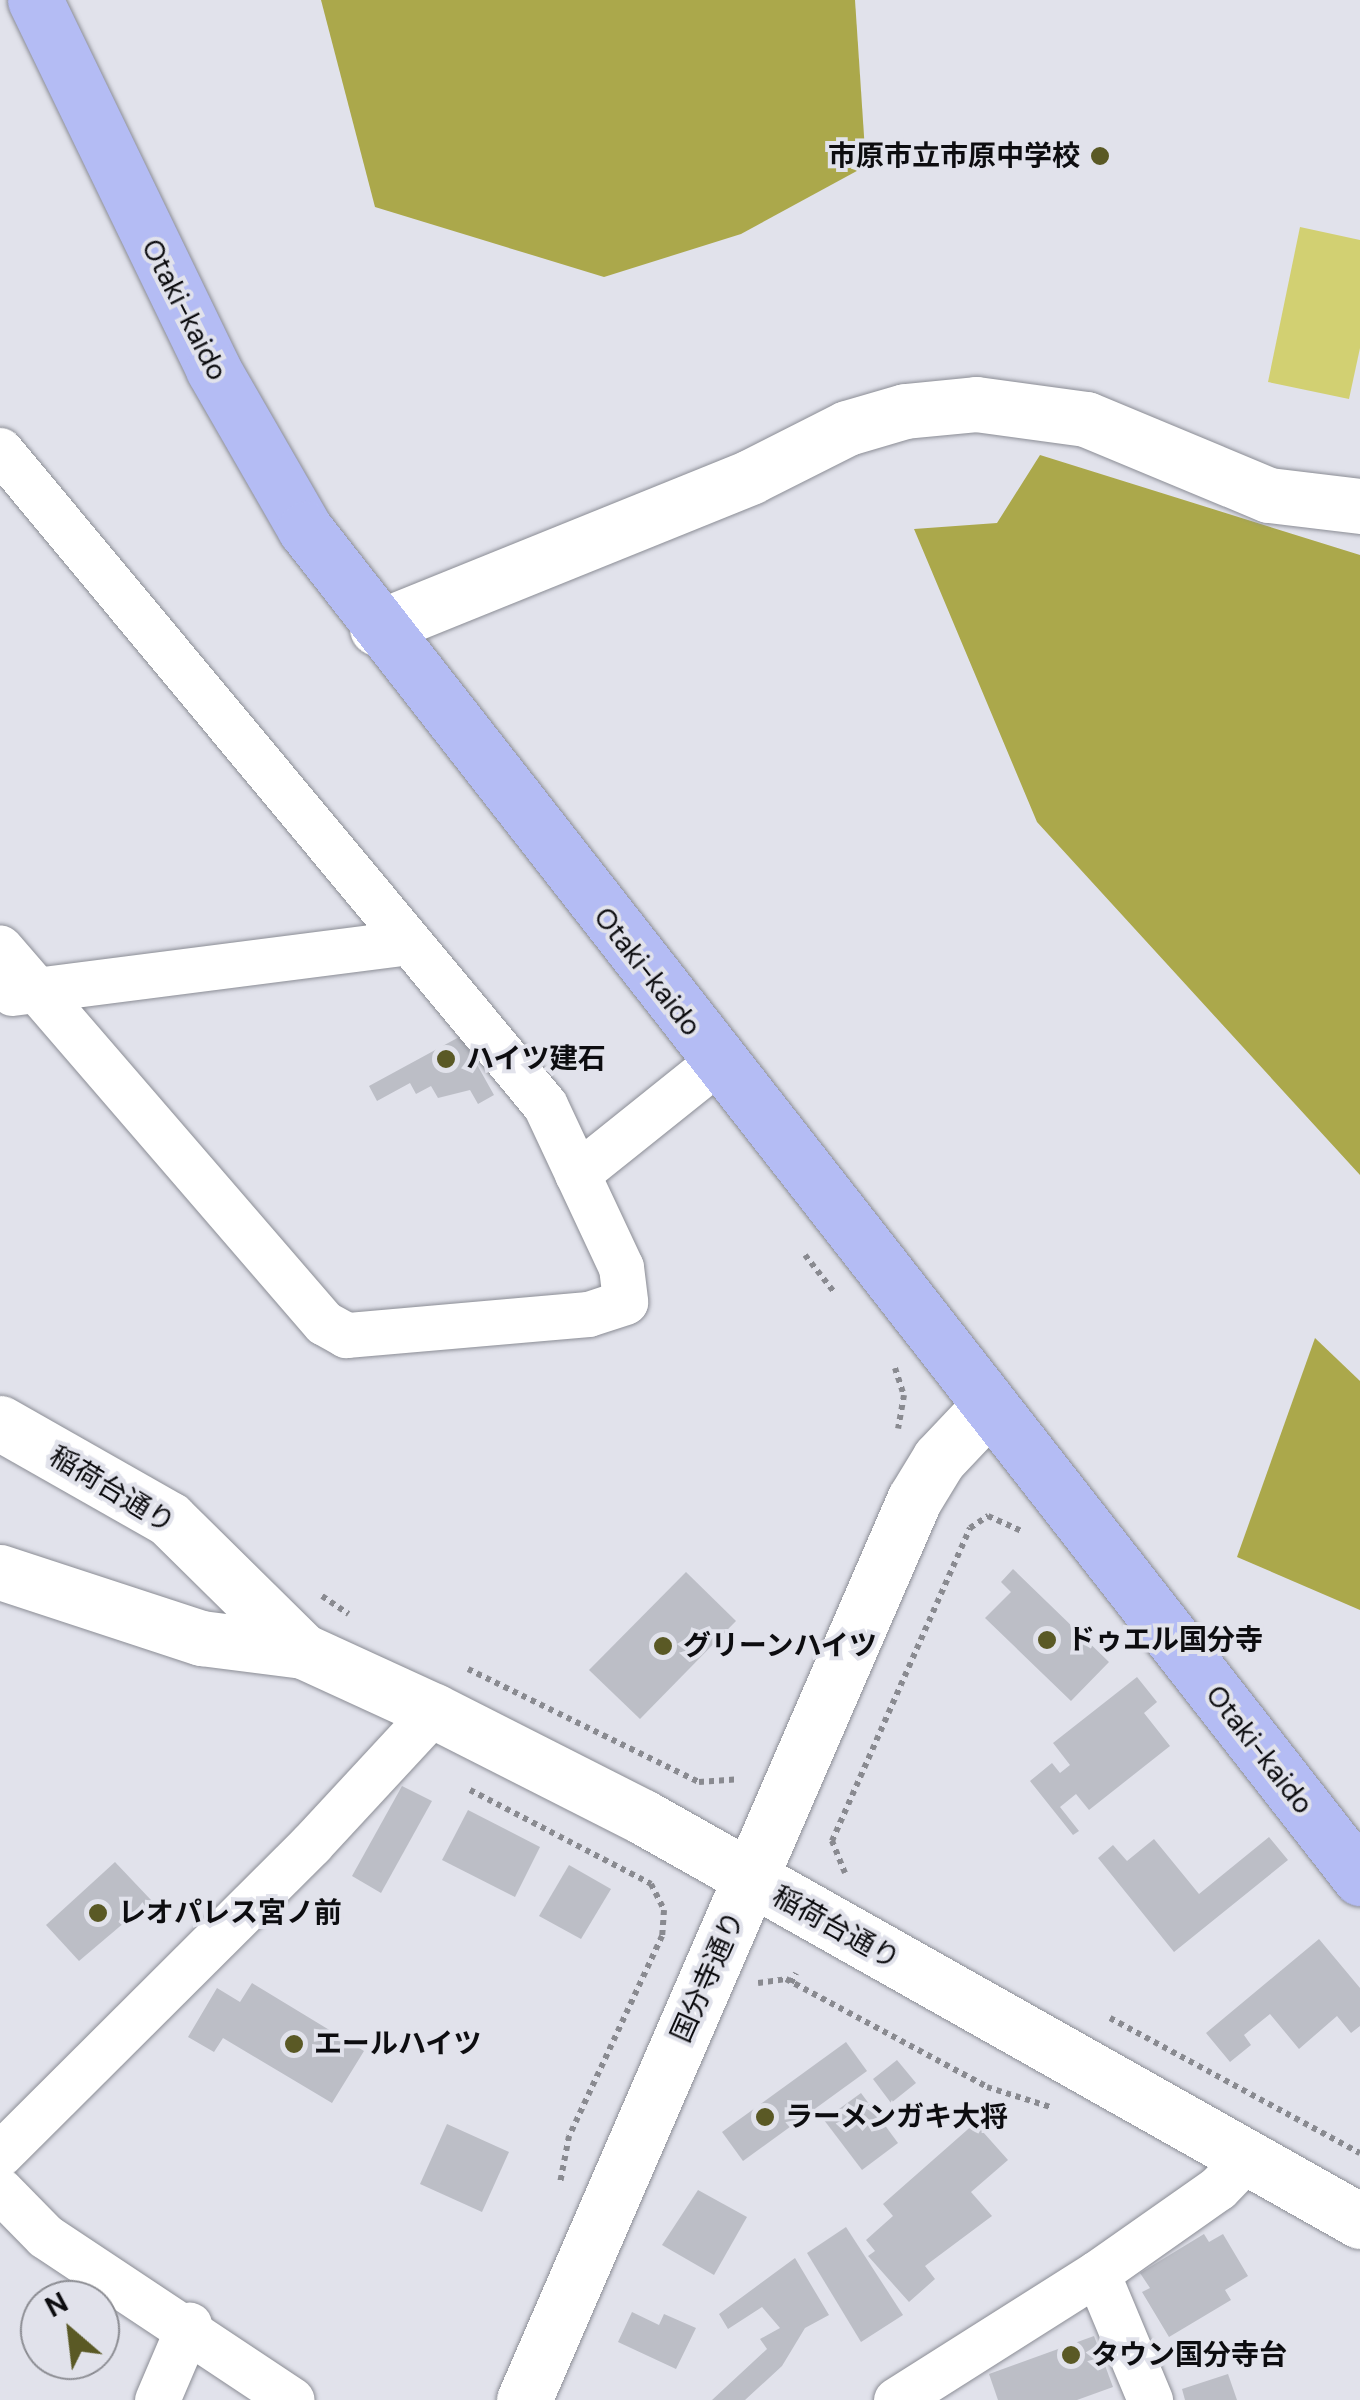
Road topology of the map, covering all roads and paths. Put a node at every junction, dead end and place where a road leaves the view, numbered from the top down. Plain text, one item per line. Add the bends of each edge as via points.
1 (35, 0) edge
2 (0, 450) edge
3 (1360, 506) edge
4 (377, 628) junction
5 (408, 942) junction
6 (0, 948) edge
7 (18, 992) edge
8 (717, 1062) junction
9 (577, 1174) junction
10 (799, 1246) dead end
11 (846, 1308) dead end
12 (883, 1354) dead end
13 (990, 1404) junction
14 (0, 1423) edge
15 (892, 1443) dead end
16 (970, 1528) dead end
17 (0, 1572) edge
18 (319, 1594) dead end
19 (366, 1625) dead end
20 (303, 1651) junction
21 (442, 1687) junction
22 (743, 1777) dead end
23 (464, 1787) dead end
24 (848, 1877) dead end
25 (1360, 1878) edge
26 (750, 1881) junction
27 (796, 1973) dead end
28 (791, 1982) junction
29 (748, 1991) dead end
30 (1103, 2014) dead end
31 (1068, 2112) dead end
32 (1360, 2153) edge
33 (0, 2154) edge
34 (1247, 2158) junction
35 (559, 2189) dead end
36 (0, 2190) edge
37 (1360, 2221) edge
38 (1097, 2273) junction
39 (188, 2326) junction
40 (157, 2400) edge
41 (292, 2400) edge
42 (524, 2400) edge
43 (896, 2400) edge
44 (1150, 2400) edge

1 - 4 highway, Otaki-kaido via 213,370 305,529
2 - 5 street
3 - 4 street via 1269,495 1086,419 976,404 905,411 847,428 750,477
4 - 8 highway, Otaki-kaido
5 - 7 street
5 - 9 street via 545,1105
6 - 7 street
7 - 9 street via 324,1323 346,1334 588,1314 626,1302 621,1267
8 - 9 street
8 - 13 highway, Otaki-kaido
10 - 11 path
12 - 15 path via 904,1395
13 - 25 highway, Otaki-kaido
13 - 26 street, 国分寺通り via 938,1459 914,1500
14 - 20 street, 稲荷台通り via 169,1520
16 - 24 path via 832,1842
17 - 20 street, 稲荷台通り via 201,1638
18 - 19 path
20 - 21 street, 稲荷台通り
21 - 22 path via 502,1680 699,1782 720,1785
21 - 26 street, 稲荷台通り
21 - 33 street via 311,1844
23 - 35 path via 651,1884 664,1910 662,1936 569,2136
26 - 34 street, 稲荷台通り
26 - 42 street, 国分寺通り
27 - 28 path
28 - 29 path via 753,1983
28 - 31 path via 987,2087
30 - 32 path
34 - 37 street, 稲荷台通り
34 - 38 street via 1218,2188
36 - 39 street via 45,2236
38 - 43 street
38 - 44 street
39 - 40 street
39 - 41 street

